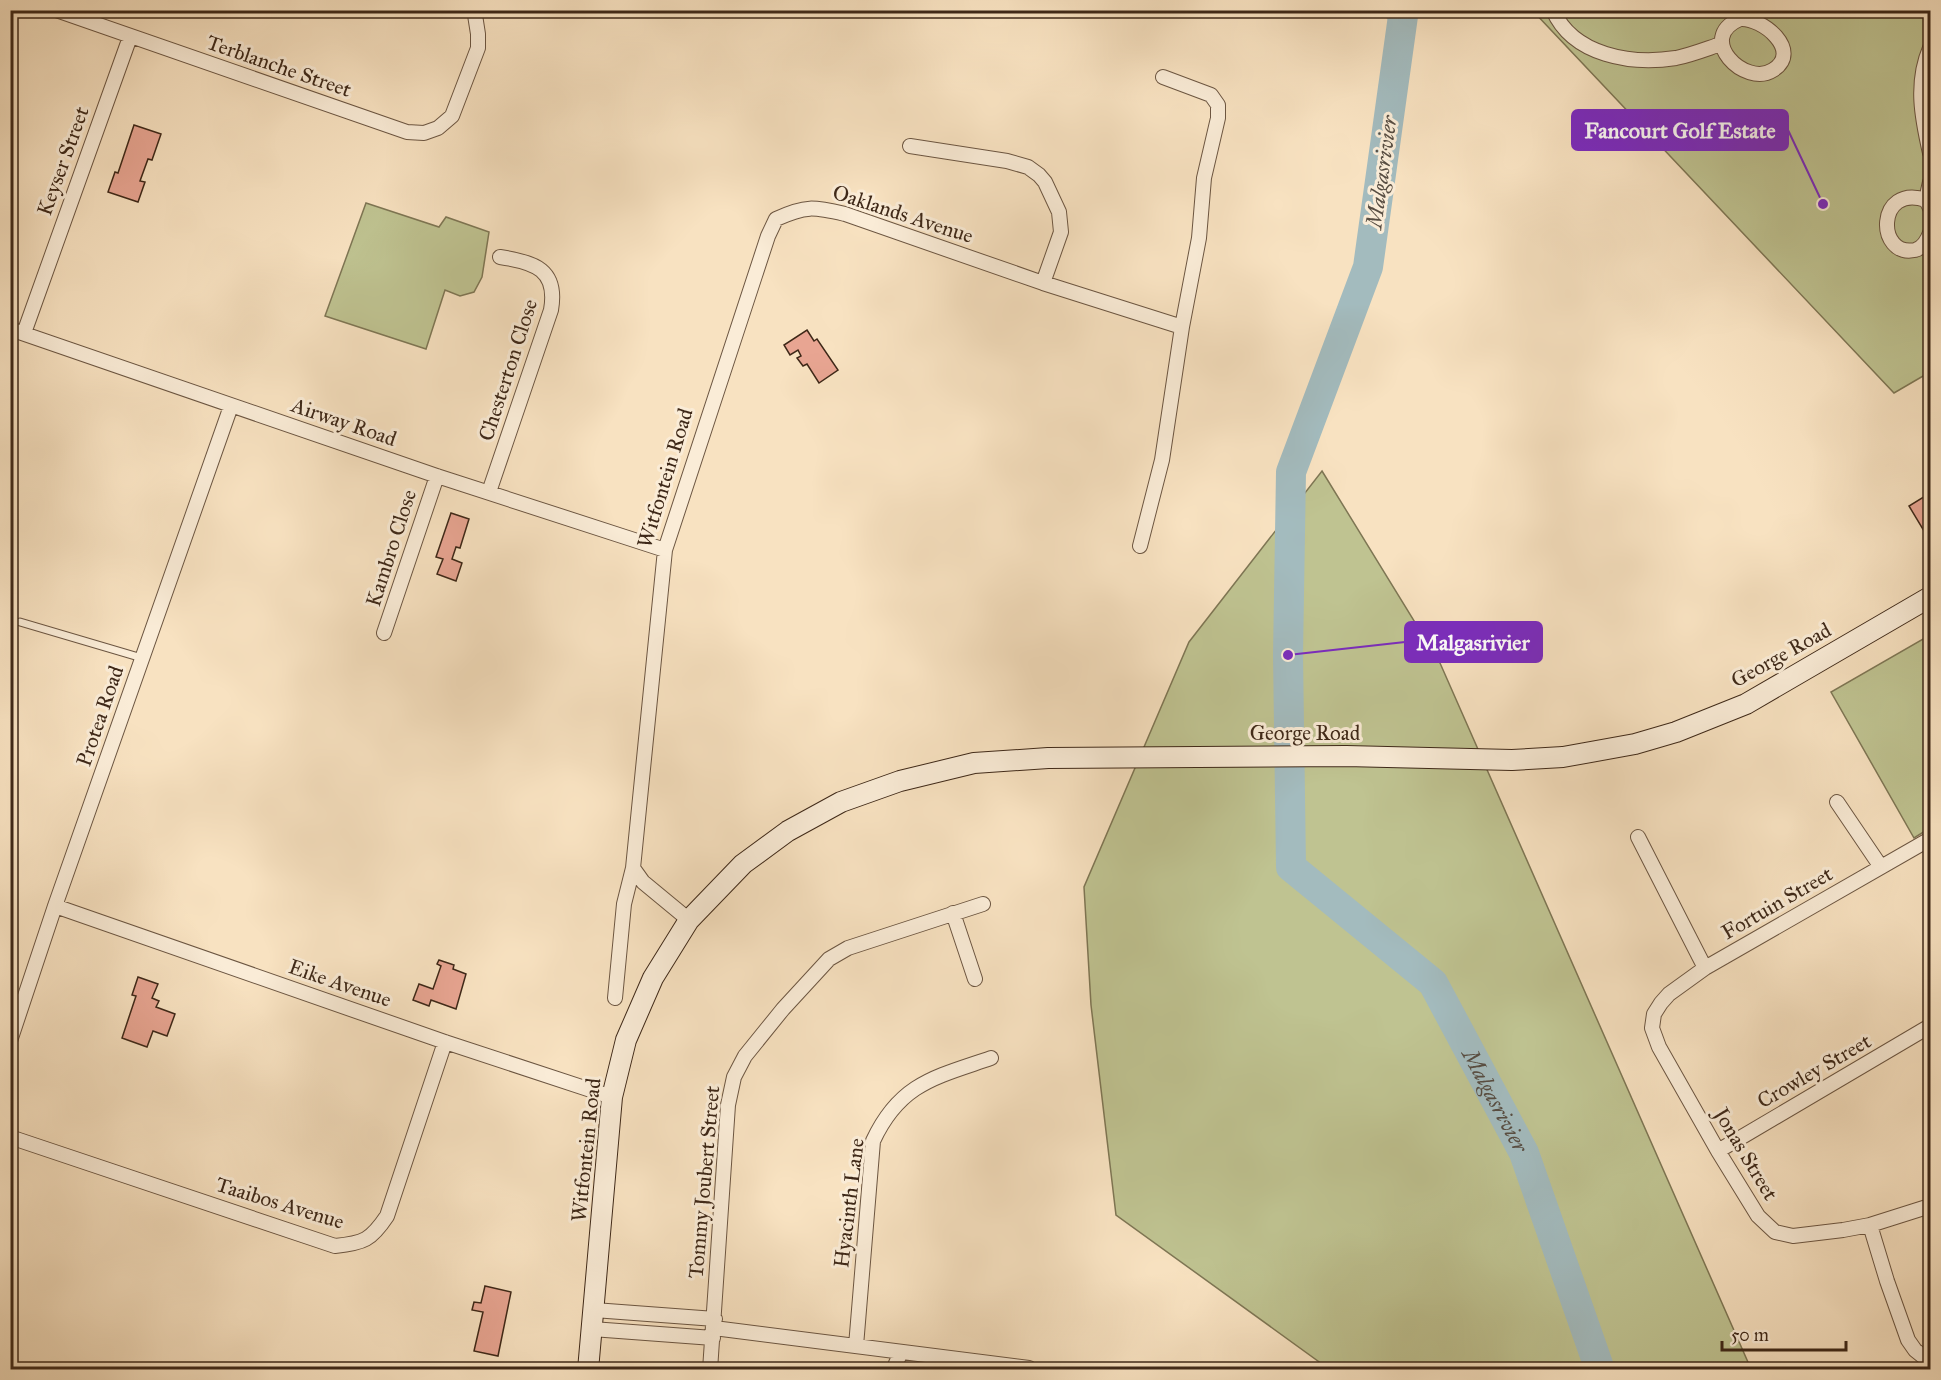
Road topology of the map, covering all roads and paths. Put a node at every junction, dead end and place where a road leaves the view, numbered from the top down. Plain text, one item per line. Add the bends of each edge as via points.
1 (56, 10) edge
2 (471, 10) edge
3 (1553, 10) edge
4 (130, 37) junction
5 (1721, 44) junction
6 (1930, 48) edge
7 (1163, 77) dead end
8 (1927, 119) edge
9 (910, 146) dead end
10 (1930, 153) edge
11 (1930, 182) edge
12 (1928, 204) edge
13 (776, 219) joint
14 (1930, 233) edge
15 (500, 257) dead end
16 (1043, 283) junction
17 (1182, 327) junction
18 (17, 331) edge
19 (231, 406) junction
20 (437, 476) junction
21 (489, 492) junction
22 (1140, 546) dead end
23 (665, 550) junction
24 (1930, 597) edge
25 (20, 622) dead end
26 (384, 633) dead end
27 (142, 658) junction
28 (1837, 802) dead end
29 (1638, 837) dead end
30 (1930, 839) edge
31 (1881, 867) junction
32 (633, 868) junction
33 (983, 904) dead end
34 (55, 906) junction
35 (953, 913) junction
36 (689, 920) junction
37 (1705, 968) junction
38 (975, 979) dead end
39 (615, 998) dead end
40 (1654, 1014) joint
41 (1930, 1026) edge
42 (10, 1041) edge
43 (445, 1042) junction
44 (991, 1058) dead end
45 (612, 1097) junction
46 (10, 1137) edge
47 (1718, 1151) junction
48 (1930, 1206) edge
49 (1870, 1224) junction
50 (593, 1319) junction
51 (714, 1328) junction
52 (856, 1346) junction
53 (901, 1352) junction
54 (1930, 1362) edge
55 (1020, 1368) edge
56 (588, 1370) edge
57 (710, 1370) edge
58 (893, 1370) edge

1 - 4 street, Terblanche Street
2 - 4 street, Terblanche Street via 475,15 477,48 452,116 424,133 407,132
3 - 5 street via 1582,44 1611,56 1676,58
4 - 18 street, Keyser Street
5 - 5 street via 1728,26 1745,19 1757,22 1776,37 1783,46 1783,55 1773,70 1753,72 1731,61
6 - 8 street via 1921,85
7 - 17 street via 1211,95 1218,105
8 - 10 street
9 - 16 street via 1007,161 1040,175 1059,212 1061,232
11 - 12 street
12 - 14 street via 1911,196 1898,200 1887,219 1887,233 1894,244 1911,250 1923,246
13 - 16 street, Oaklands Avenue via 802,208 846,214
13 - 23 street, Witfontein Road
15 - 21 street, Chesterton Close via 530,262 540,268 550,280 554,294
16 - 17 street, Oaklands Avenue
17 - 22 street via 1162,460
18 - 19 street, Airway Road
19 - 20 street, Airway Road
19 - 27 street, Protea Road
20 - 21 street, Airway Road
20 - 26 street, Kambro Close
21 - 23 street, Airway Road
23 - 32 street, Witfontein Road
24 - 36 main road, George Road via 1746,704 1658,738 1595,752 1535,759 1458,760 1346,756 1048,758 974,763 900,781 841,802 788,831 743,864
25 - 27 lane
27 - 34 street, Protea Road
28 - 31 street
29 - 37 street
30 - 31 street, Fortuin Street
31 - 37 street, Fortuin Street
32 - 36 street via 643,882
32 - 39 street, Witfontein Road via 624,904
33 - 35 street, Tommy Joubert Street
34 - 42 street, Protea Road
34 - 43 street, Eike Avenue
35 - 38 street
35 - 51 street, Tommy Joubert Street via 848,948 829,959 746,1056 734,1077 728,1105
36 - 45 main road, Witfontein Road via 654,978 626,1040
37 - 40 street, Fortuin Street via 1669,994
40 - 47 street, Jonas Street via 1652,1028 1659,1047
41 - 47 street, Crowley Street
43 - 45 street, Eike Avenue
43 - 46 street, Taaibos Avenue via 387,1216 375,1234 358,1244 335,1246
44 - 52 street, Hyacinth Lane via 917,1086 879,1128 873,1141
45 - 50 main road, Witfontein Road
47 - 49 street, Jonas Street via 1758,1216 1775,1232 1804,1236
48 - 49 street, Jonas Street
49 - 54 street via 1908,1340
50 - 51 street
50 - 56 main road, Witfontein Road
51 - 52 street
51 - 57 street, Tommy Joubert Street
52 - 53 street
53 - 55 street
53 - 58 street

